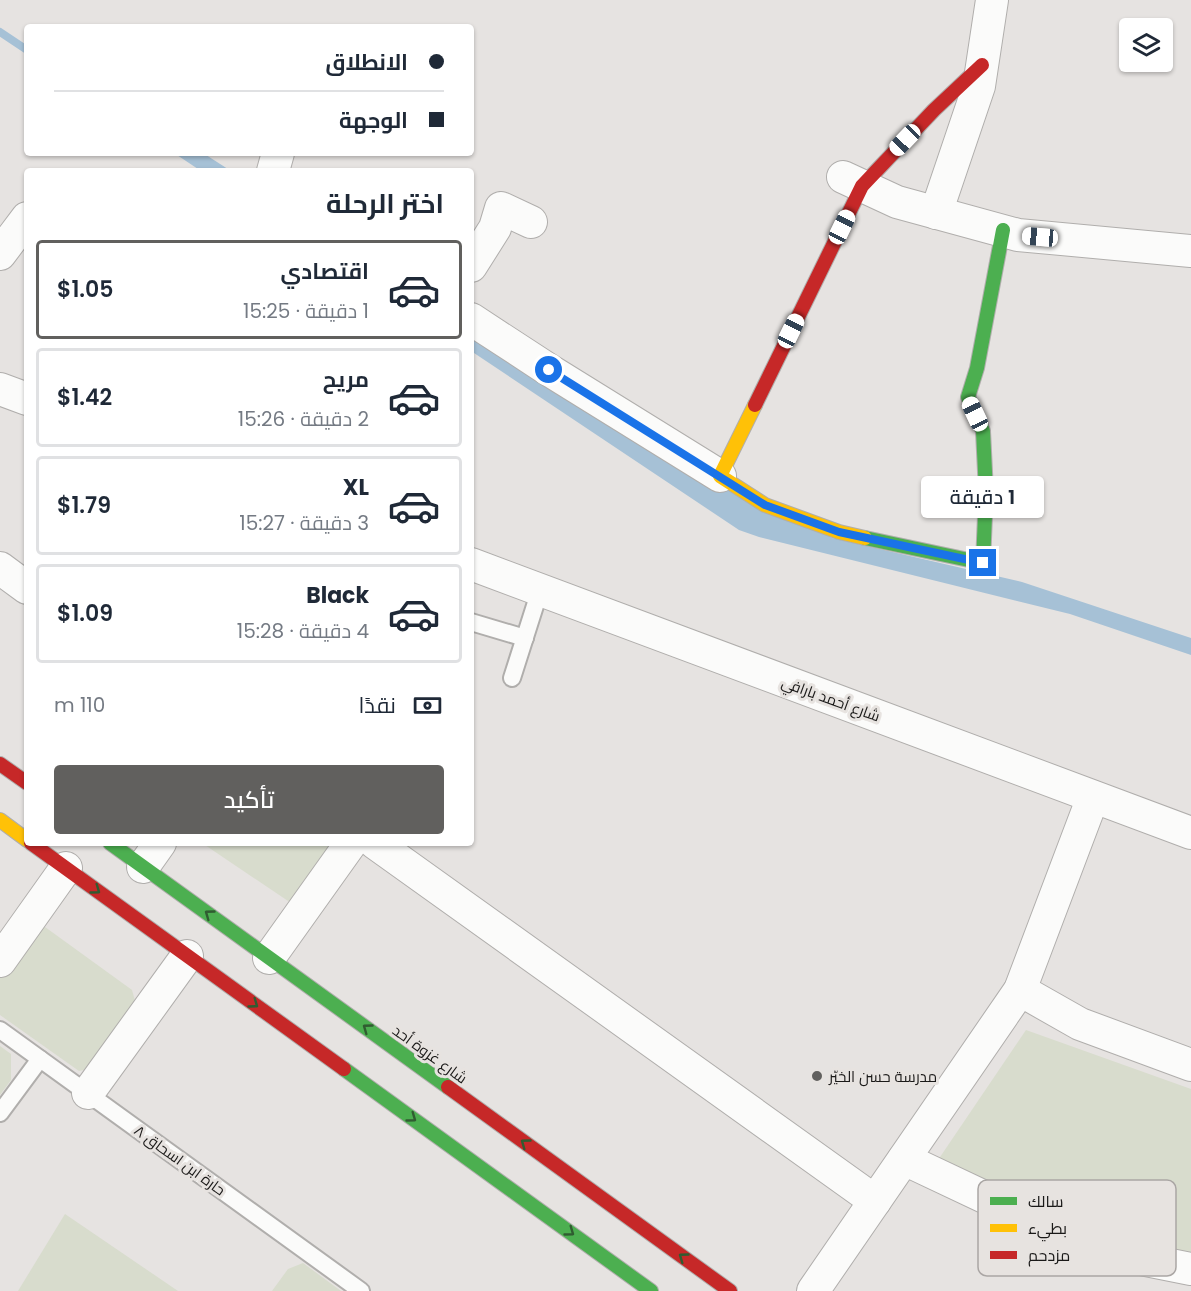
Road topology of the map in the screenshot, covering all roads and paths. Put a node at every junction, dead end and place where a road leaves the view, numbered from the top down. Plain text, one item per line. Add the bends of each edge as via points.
1 (992, 0) edge
2 (982, 65) junction
3 (852, 182) junction
4 (936, 213) junction
5 (24, 222) edge
6 (531, 222) dead end
7 (1003, 230) junction
8 (1191, 251) edge
9 (0, 254) edge
10 (474, 261) edge
11 (474, 321) edge
12 (0, 389) edge
13 (24, 398) edge
14 (720, 476) junction
15 (474, 565) edge
16 (0, 568) edge
17 (24, 586) edge
18 (540, 590) junction
19 (474, 623) edge
20 (525, 638) junction
21 (512, 678) dead end
22 (0, 764) edge
23 (24, 781) edge
24 (1094, 797) junction
25 (0, 820) edge
26 (1191, 833) edge
27 (24, 838) edge
28 (35, 846) edge
29 (120, 846) edge
30 (349, 846) edge
31 (379, 846) edge
32 (151, 855) edge
33 (66, 868) junction
34 (187, 956) junction
35 (269, 958) junction
36 (0, 961) edge
37 (1020, 990) junction
38 (0, 1030) edge
39 (40, 1059) junction
40 (1191, 1065) edge
41 (88, 1093) junction
42 (0, 1113) edge
43 (904, 1159) junction
44 (978, 1194) edge
45 (875, 1201) junction
46 (1176, 1266) edge
47 (1191, 1269) edge
48 (361, 1291) edge
49 (651, 1291) edge
50 (730, 1291) edge
51 (813, 1291) edge

1 - 2 street
2 - 3 main road
2 - 4 street via 979,86
3 - 4 street
3 - 14 main road
4 - 7 street
5 - 9 street
6 - 10 street via 501,208 495,228
7 - 8 street
7 - 14 main road via 968,398 983,431 983,563 839,532 765,505
11 - 14 street
12 - 13 street
15 - 18 street, شارع أحمد بارافي
16 - 17 street
18 - 20 lane
18 - 24 street, شارع أحمد بارافي
19 - 20 lane
20 - 21 lane
22 - 23 main road
24 - 26 street, شارع أحمد بارافي
24 - 37 street
25 - 27 main road
28 - 33 main road
29 - 32 main road, شارع غزوة أحد
30 - 35 street
31 - 45 street
35 -> 32 main road, شارع غزوة أحد
33 -> 34 main road
33 - 36 street
34 - 41 street
34 -> 49 main road
50 -> 35 main road, شارع غزوة أحد
37 - 40 street via 1080,1024
37 - 43 street
38 - 39 lane, حارة ابن اسحاق ٨
39 - 41 lane, حارة ابن اسحاق ٨
39 - 42 lane
41 - 48 lane, حارة ابن اسحاق ٨
43 - 44 street
43 - 45 street
45 - 51 street
46 - 47 street

